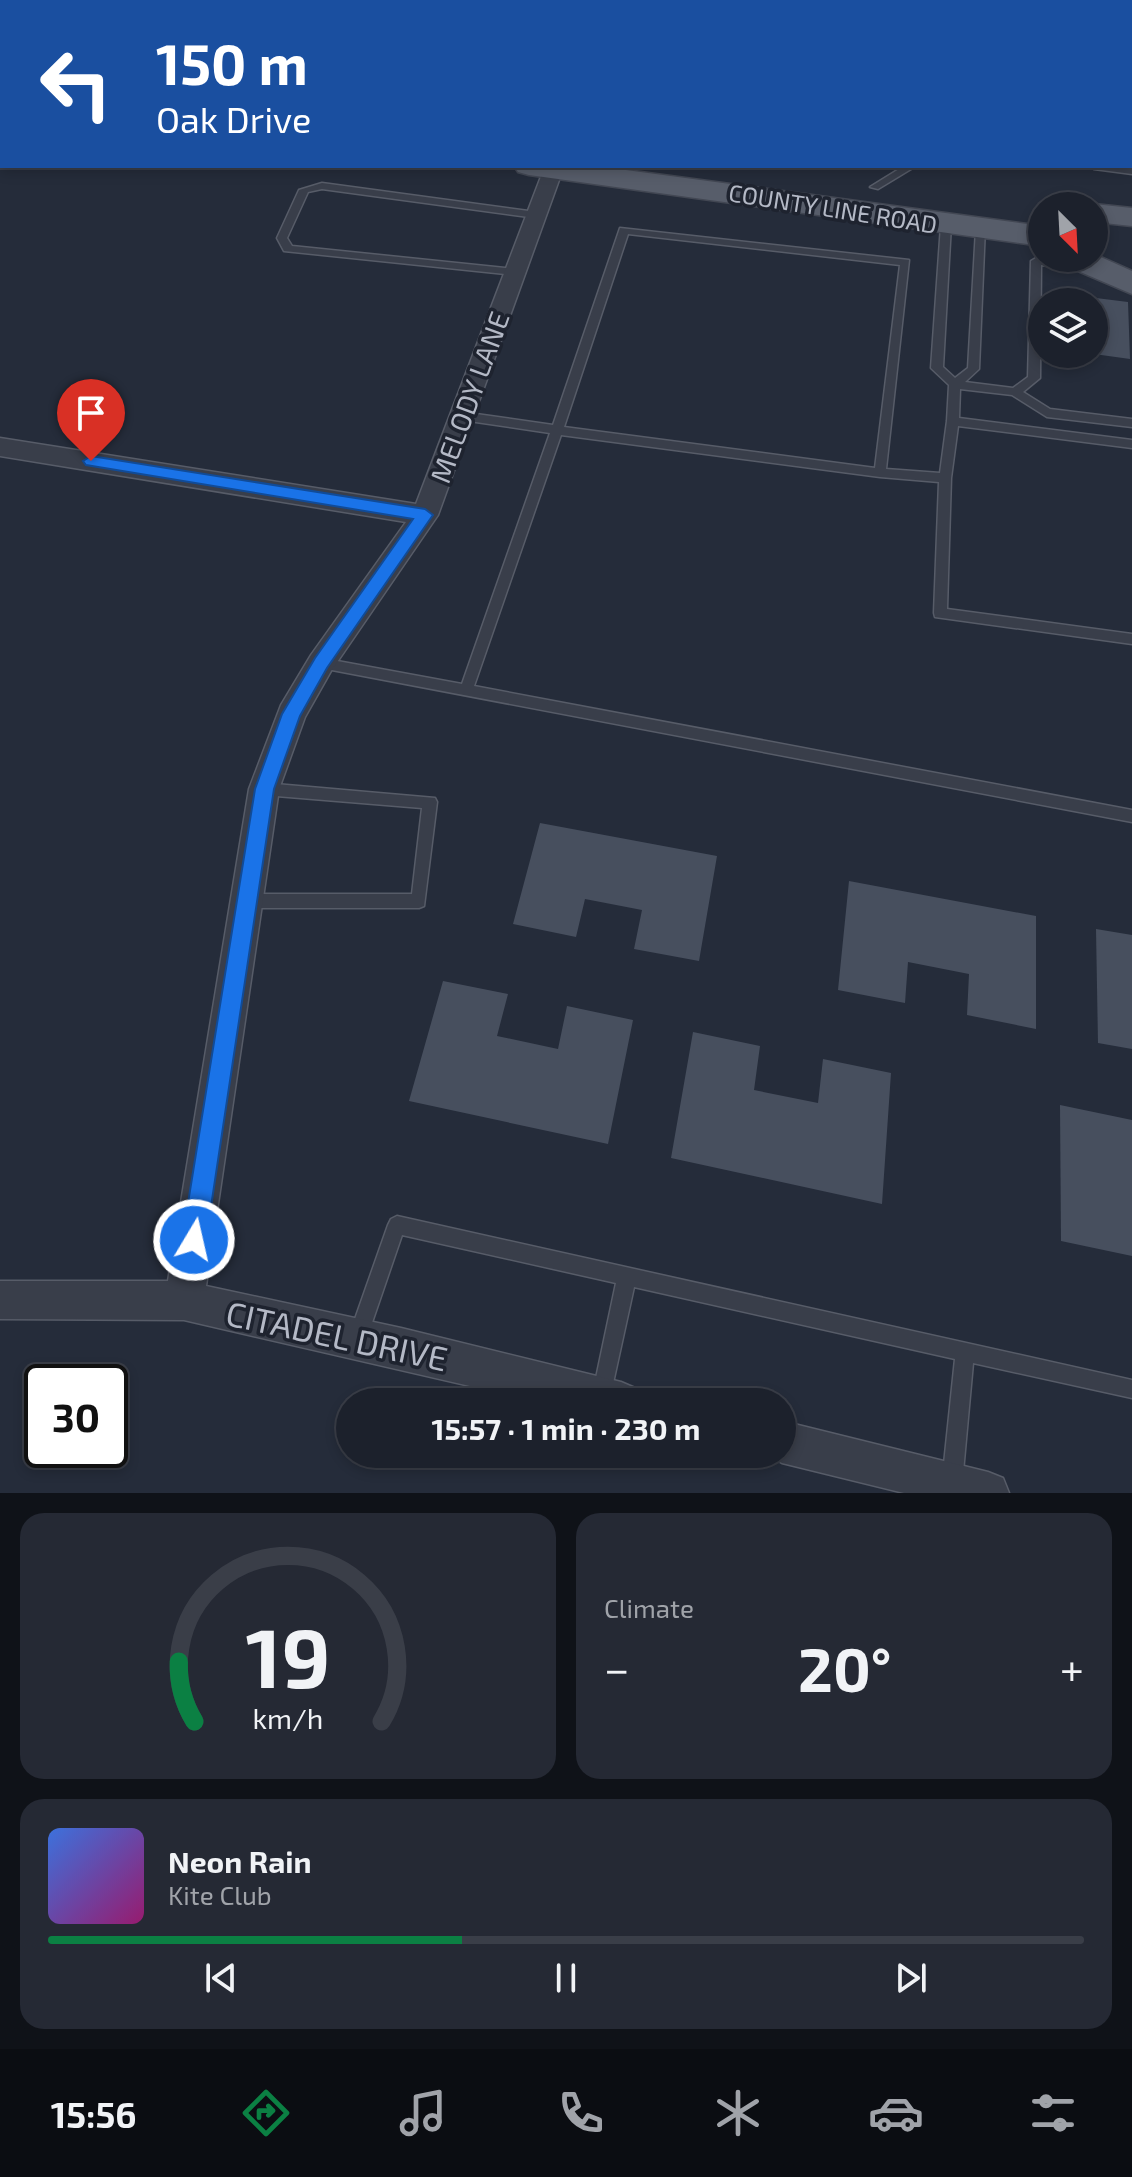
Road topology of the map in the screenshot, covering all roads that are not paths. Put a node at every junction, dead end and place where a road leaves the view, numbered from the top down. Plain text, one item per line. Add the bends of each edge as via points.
1 (541, 168) edge
2 (724, 168) edge
3 (908, 168) edge
4 (1109, 168) edge
5 (1132, 171) edge
6 (875, 187) junction
7 (1028, 205) edge
8 (1108, 214) edge
9 (536, 215) junction
10 (1132, 217) edge
11 (946, 225) junction
12 (981, 229) junction
13 (1028, 237) edge
14 (1108, 244) edge
15 (1132, 247) edge
16 (515, 272) junction
17 (1104, 272) edge
18 (1132, 286) edge
19 (955, 384) junction
20 (1015, 392) junction
21 (462, 416) junction
22 (953, 421) junction
23 (1132, 423) edge
24 (557, 430) junction
25 (1132, 444) edge
26 (0, 447) edge
27 (880, 473) junction
28 (945, 478) junction
29 (425, 515) junction
30 (1132, 639) edge
31 (321, 663) junction
32 (466, 691) junction
33 (264, 789) junction
34 (1132, 816) edge
35 (247, 901) junction
36 (627, 1276) junction
37 (0, 1300) edge
38 (184, 1301) junction
39 (357, 1340) junction
40 (965, 1352) junction
41 (560, 1388) edge
42 (613, 1388) edge
43 (1132, 1389) edge
44 (796, 1445) edge
45 (970, 1488) edge

1 - 9 street, MELODY LANE
1 - 11 main road, COUNTY LINE ROAD
2 - 6 main road, COUNTY LINE ROAD
3 - 6 lane
4 - 5 lane
6 - 7 main road, COUNTY LINE ROAD
8 - 10 main road
9 - 16 street, MELODY LANE
9 - 16 lane via 322,186 304,190 282,238 288,249
11 - 12 main road, COUNTY LINE ROAD
11 - 19 lane via 937,368
12 - 13 main road, COUNTY LINE ROAD
12 - 19 lane via 973,369
14 - 15 main road
16 - 21 street, MELODY LANE
17 - 18 main road
18 - 20 lane via 1064,263 1036,261 1034,378
19 - 20 lane
19 - 22 lane
20 - 23 lane via 1047,413
21 - 24 lane
21 - 29 street, MELODY LANE
22 - 25 lane
22 - 28 lane
24 - 27 lane
24 - 27 lane via 624,230 905,262
24 - 32 lane
26 - 29 street
27 - 28 lane
28 - 30 lane via 940,613
29 - 31 street, MELODY LANE
31 - 32 lane
31 - 33 street, MELODY LANE via 291,714
32 - 34 lane
33 - 35 street, MELODY LANE
33 - 35 lane via 430,802 419,901
35 - 38 street, MELODY LANE
36 - 39 lane via 397,1225
36 - 40 lane
36 - 42 lane
37 - 38 street, CITADEL DRIVE
38 - 39 street, CITADEL DRIVE
39 - 41 street, CITADEL DRIVE
40 - 43 lane
40 - 45 lane
44 - 45 street

